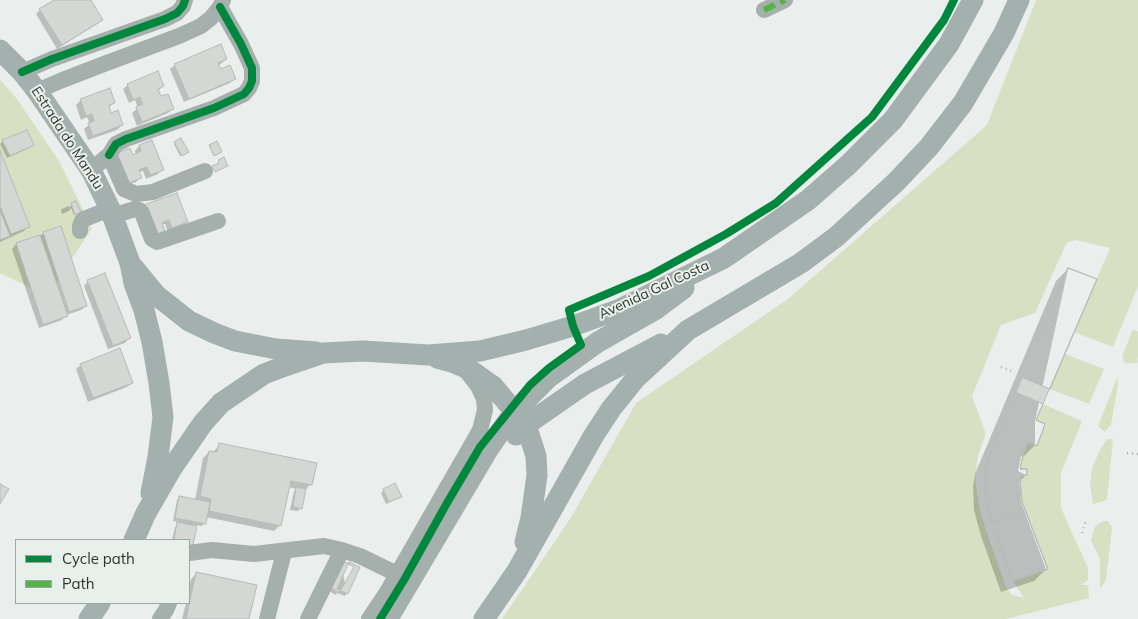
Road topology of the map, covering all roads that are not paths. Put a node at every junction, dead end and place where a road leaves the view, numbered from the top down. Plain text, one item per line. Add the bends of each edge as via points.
1 (185, 0) edge
2 (785, 0) edge
3 (973, 0) edge
4 (1019, 0) edge
5 (221, 3) edge
6 (764, 10) dead end
7 (0, 50) edge
8 (22, 72) junction
9 (37, 91) junction
10 (109, 155) junction
11 (91, 170) junction
12 (205, 171) dead end
13 (111, 212) junction
14 (218, 221) dead end
15 (80, 231) dead end
16 (724, 258) junction
17 (130, 264) junction
18 (688, 330) junction
19 (323, 353) junction
20 (428, 355) junction
21 (460, 366) junction
22 (521, 418) junction
23 (146, 513) junction
24 (134, 539) edge
25 (342, 550) junction
26 (284, 552) junction
27 (190, 553) edge
28 (517, 571) junction
29 (397, 574) junction
30 (99, 604) edge
31 (169, 604) edge
32 (89, 619) edge
33 (160, 619) edge
34 (267, 619) edge
35 (308, 619) edge
36 (369, 619) edge
37 (387, 619) edge
38 (484, 619) edge

1 - 8 street via 177,12 165,19
2 - 6 street
3 - 16 main road, Avenida Gal Costa via 949,44 886,127 808,200
4 - 18 main road via 1004,33 963,103 929,147 896,182 836,237 801,263
5 - 9 street via 201,26
5 - 10 street via 252,68 249,88 244,94 214,108 126,139 116,144
7 - 8 main road, Estrada do Mandu
8 - 9 main road, Estrada do Mandu
9 - 11 main road, Estrada do Mandu
10 - 11 street
10 - 12 street via 124,189 136,194 153,192
11 - 13 main road, Estrada do Mandu
13 - 14 street via 139,210 152,239 157,242
13 - 15 street via 84,219
13 - 17 main road, Estrada do Mandu
16 - 20 main road, Avenida Gal Costa via 620,309 572,326 480,351
16 - 22 main road via 656,309 598,342 548,378
17 - 19 main road, Estrada do Mandu via 156,295 189,321 214,333 276,349
17 - 23 main road, Estrada do Mandu via 152,342 163,417
18 - 22 main road
18 - 28 main road via 636,378 611,408
19 - 20 main road, Avenida Gal Costa via 363,351
19 - 23 main road, Avenida Gal Costa via 264,374 221,403 172,468
20 - 21 main road
21 - 22 main road via 493,386
21 - 29 street via 471,376 484,399 480,430
22 - 28 main road via 536,456 537,475 531,518
22 - 37 main road via 468,484
23 - 24 main road, Avenida Gal Costa
25 - 26 street via 324,546
25 - 29 street
25 - 35 street
26 - 27 street via 254,554 212,550
26 - 34 street
28 - 38 main road
29 - 36 street
30 - 32 main road
31 - 33 street

